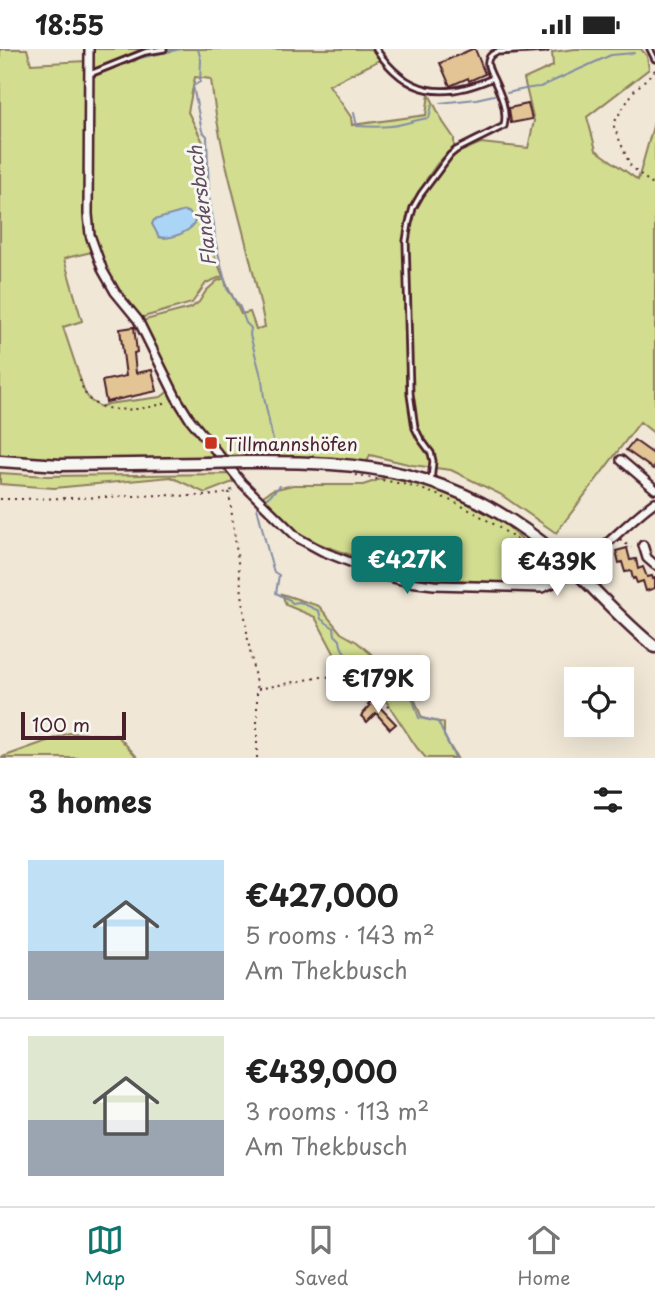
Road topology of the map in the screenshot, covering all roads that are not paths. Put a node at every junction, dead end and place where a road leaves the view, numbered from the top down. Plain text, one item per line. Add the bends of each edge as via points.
1 (89, 49) edge
2 (164, 49) edge
3 (376, 49) edge
4 (546, 49) edge
5 (650, 49) edge
6 (655, 59) edge
7 (89, 74) junction
8 (493, 78) junction
9 (621, 460) dead end
10 (0, 461) edge
11 (431, 481) junction
12 (655, 489) edge
13 (655, 502) edge
14 (643, 545) dead end
15 (655, 565) edge
16 (575, 571) junction
17 (655, 647) edge

1 - 7 street
2 - 7 lane
3 - 8 lane via 402,79 435,91 464,90
4 - 8 lane via 496,52 487,60
5 - 6 lane
7 - 16 street via 88,214 90,236 103,271 138,320 189,418 281,523 322,551 409,582 542,588
8 - 11 lane via 504,107 504,126 450,155 413,208 406,241 410,394 415,428 433,461
9 - 12 street
10 - 11 main road, bridge via 352,465
11 - 16 main road via 500,513
13 - 16 street
14 - 15 street
16 - 17 main road

